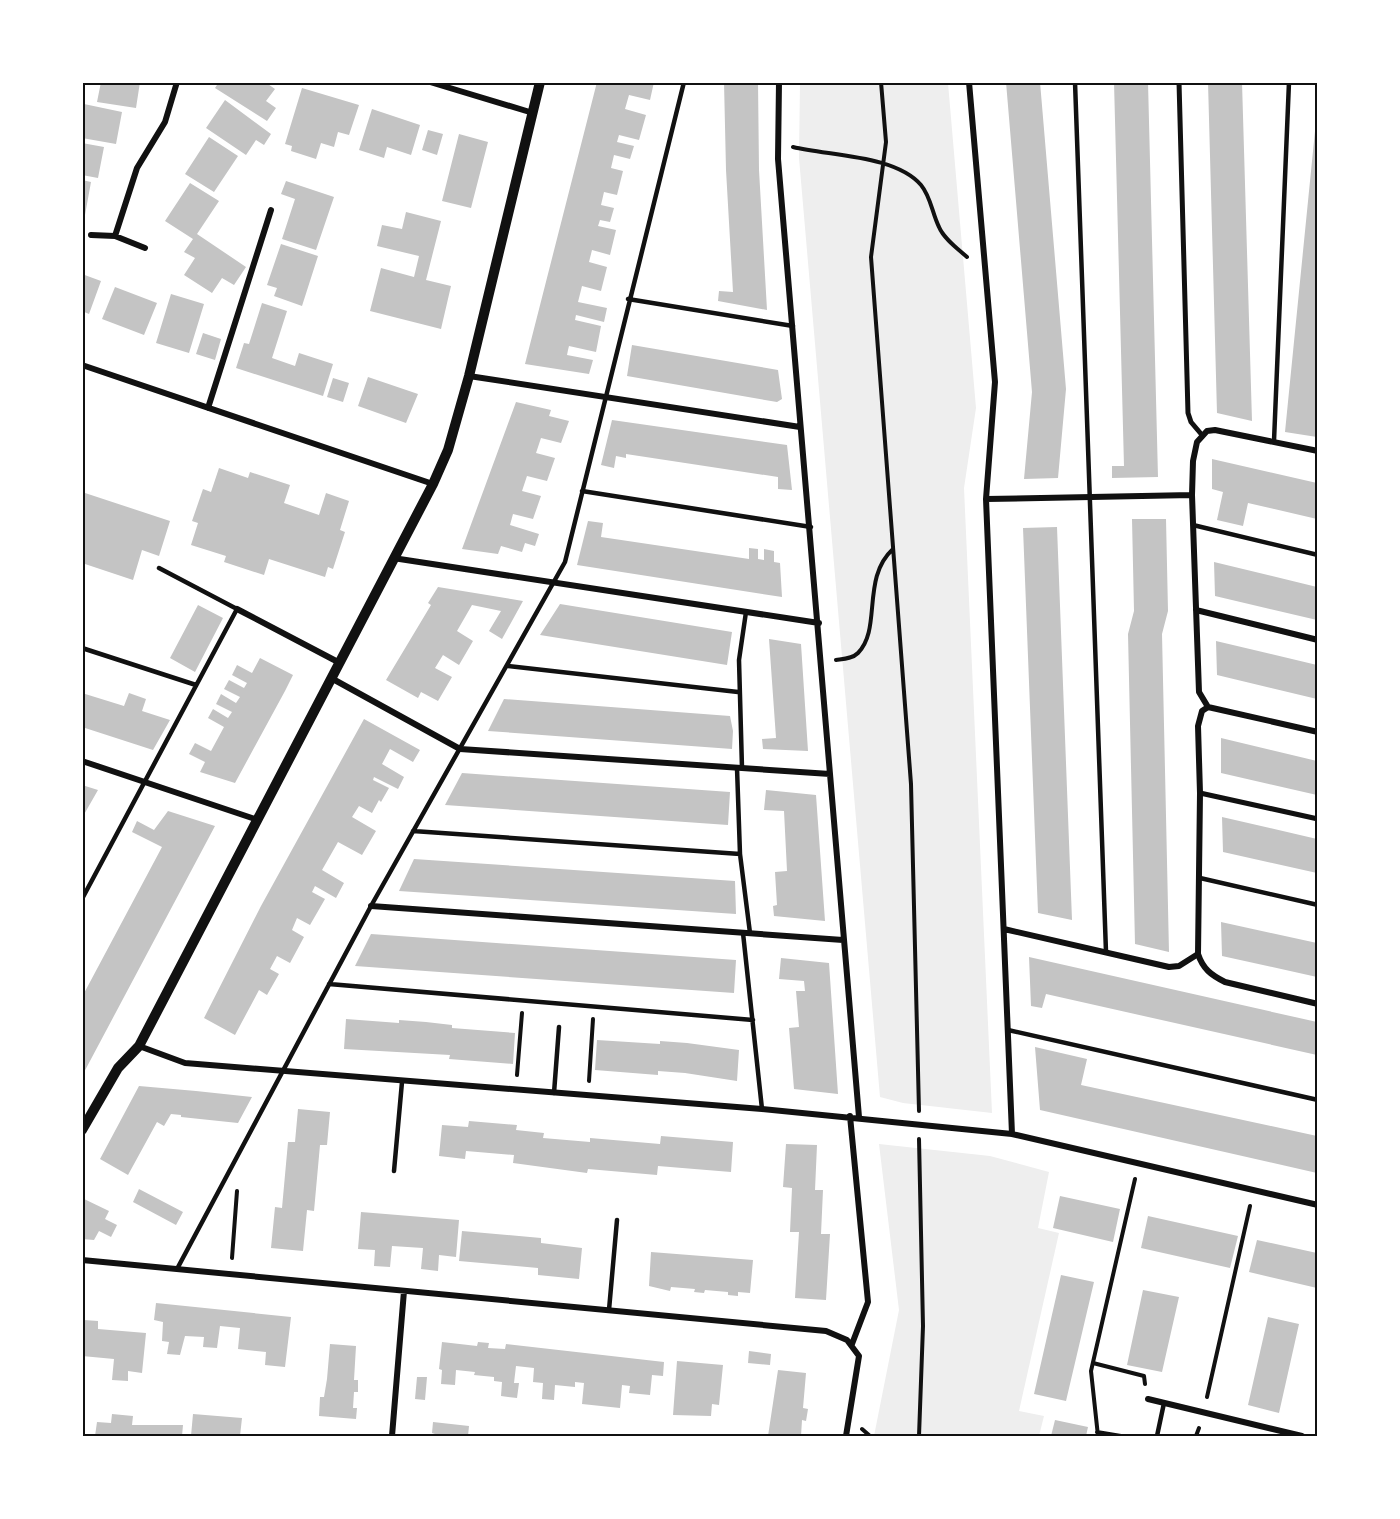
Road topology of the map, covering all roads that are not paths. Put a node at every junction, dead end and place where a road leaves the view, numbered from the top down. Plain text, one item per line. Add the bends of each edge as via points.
1 (177, 82) edge
2 (430, 82) edge
3 (540, 82) edge
4 (684, 82) edge
5 (779, 82) edge
6 (969, 82) edge
7 (1075, 82) edge
8 (1179, 82) edge
9 (1289, 82) edge
10 (533, 113) junction
11 (271, 210) dead end
12 (91, 235) dead end
13 (115, 236) junction
14 (145, 248) dead end
15 (628, 299) junction
16 (793, 326) junction
17 (82, 365) edge
18 (469, 376) junction
19 (605, 397) junction
20 (208, 408) junction
21 (800, 427) junction
22 (1202, 435) junction
23 (1274, 441) junction
24 (1317, 451) edge
25 (433, 484) junction
26 (582, 490) junction
27 (1192, 495) junction
28 (1091, 497) junction
29 (986, 499) junction
30 (1193, 525) junction
31 (811, 527) junction
32 (1317, 555) edge
33 (392, 558) junction
34 (159, 568) dead end
35 (554, 583) junction
36 (237, 609) junction
37 (1196, 610) junction
38 (746, 612) junction
39 (819, 623) junction
40 (1317, 640) edge
41 (82, 648) edge
42 (338, 662) junction
43 (508, 666) junction
44 (330, 677) junction
45 (196, 685) junction
46 (738, 692) junction
47 (1208, 707) junction
48 (1317, 732) edge
49 (460, 749) junction
50 (82, 761) edge
51 (739, 768) junction
52 (830, 774) junction
53 (145, 782) junction
54 (1200, 793) junction
55 (255, 819) junction
56 (1317, 819) edge
57 (413, 831) junction
58 (740, 854) junction
59 (1200, 878) junction
60 (82, 900) edge
61 (1317, 905) edge
62 (371, 906) junction
63 (1004, 929) junction
64 (747, 933) junction
65 (843, 940) junction
66 (1106, 952) junction
67 (1198, 954) junction
68 (329, 984) junction
69 (1317, 1004) edge
70 (753, 1020) junction
71 (559, 1027) dead end
72 (1008, 1030) junction
73 (139, 1046) junction
74 (280, 1073) junction
75 (402, 1082) junction
76 (554, 1093) junction
77 (1317, 1100) edge
78 (762, 1109) junction
79 (850, 1116) junction
80 (859, 1117) junction
81 (82, 1130) edge
82 (1012, 1134) junction
83 (394, 1171) dead end
84 (1317, 1205) edge
85 (617, 1220) dead end
86 (82, 1260) edge
87 (177, 1269) junction
88 (404, 1291) junction
89 (609, 1310) junction
90 (852, 1344) junction
91 (1148, 1399) road end
92 (1164, 1403) junction
93 (392, 1437) edge
94 (846, 1437) edge
95 (1157, 1437) edge
96 (1302, 1437) edge

1 - 13 street via 165,122 137,168
2 - 10 street
3 - 10 street
4 - 15 lane
5 - 16 street via 778,143
6 - 29 street via 995,382
7 - 28 lane
8 - 22 street via 1188,413
9 - 23 lane
10 - 18 street
11 - 20 street
12 - 13 street
13 - 14 street
15 - 16 lane
15 - 19 lane
16 - 21 street
17 - 20 street
18 - 19 street
18 - 25 street via 448,450
19 - 21 street
19 - 26 lane
20 - 25 street
21 - 31 street
22 - 23 street via 1215,430
22 - 27 street via 1194,451
23 - 24 street
25 - 33 street
26 - 31 lane
26 - 35 lane via 565,562
27 - 28 street
27 - 30 street
28 - 29 street
28 - 66 lane
29 - 63 street
30 - 32 lane
30 - 37 street
31 - 39 street
33 - 35 street
33 - 42 street
34 - 36 lane
35 - 38 street
35 - 43 lane
36 - 42 street
36 - 45 lane
37 - 40 street
37 - 47 street via 1199,693
38 - 39 street
38 - 46 lane
39 - 52 street
41 - 45 lane
42 - 44 street
43 - 46 lane
43 - 49 lane
44 - 49 street
44 - 55 street
45 - 53 lane
46 - 51 lane
47 - 48 street
47 - 54 street via 1202,711 1198,726
49 - 51 street
49 - 57 lane
50 - 53 street
51 - 52 street
51 - 58 lane
52 - 65 street
53 - 55 street
53 - 60 lane
54 - 56 street
54 - 59 street
55 - 73 street
57 - 58 lane
57 - 62 lane
58 - 64 lane
59 - 61 lane
59 - 67 street
62 - 64 street
62 - 68 lane
63 - 66 street
63 - 72 street
64 - 65 street
64 - 70 lane
65 - 80 street
66 - 67 street via 1169,967 1179,966
67 - 69 street via 1211,976 1225,982
68 - 70 lane
68 - 74 lane
70 - 78 lane
71 - 76 lane
72 - 77 lane
72 - 82 street
73 - 74 street via 185,1063
73 - 81 street via 118,1068
74 - 75 street
74 - 87 lane
75 - 76 street
75 - 83 lane
76 - 78 street
78 - 79 street
79 - 80 street
79 - 90 street via 868,1302
80 - 82 street
82 - 84 street
85 - 89 lane
86 - 87 street
87 - 88 street
88 - 89 street
88 - 93 street
89 - 90 street via 826,1331
90 - 94 street via 860,1365
91 - 92 street
92 - 95 lane
92 - 96 street

